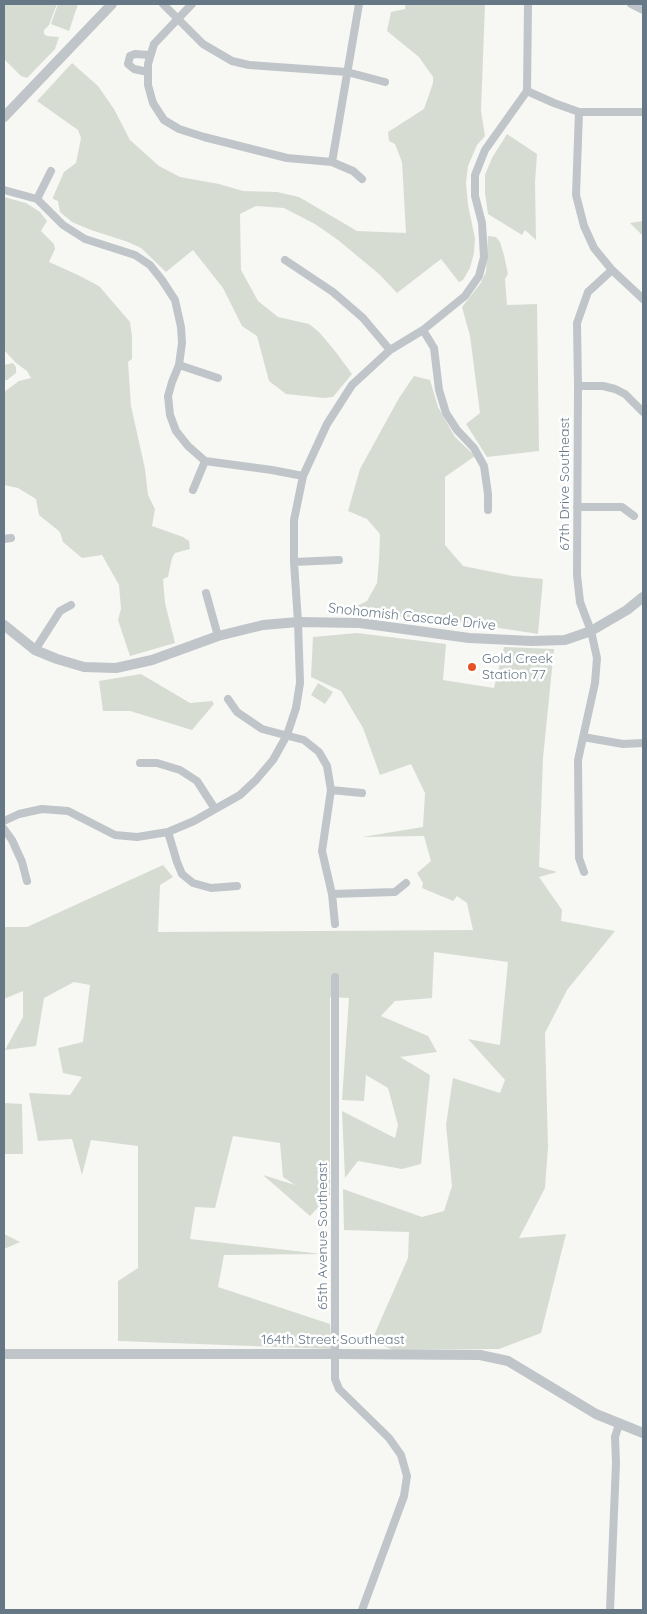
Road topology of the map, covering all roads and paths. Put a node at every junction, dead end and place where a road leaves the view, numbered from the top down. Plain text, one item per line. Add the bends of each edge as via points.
1 (112, 4) edge
2 (163, 4) edge
3 (192, 4) edge
4 (359, 4) edge
5 (528, 4) edge
6 (631, 4) edge
7 (643, 10) edge
8 (177, 18) junction
9 (150, 55) junction
10 (148, 72) junction
11 (347, 72) junction
12 (385, 82) dead end
13 (528, 91) junction
14 (579, 112) junction
15 (643, 112) edge
16 (4, 117) edge
17 (332, 162) junction
18 (51, 171) dead end
19 (362, 179) dead end
20 (4, 190) edge
21 (36, 199) junction
22 (285, 260) dead end
23 (612, 270) junction
24 (643, 299) edge
25 (423, 330) junction
26 (390, 350) junction
27 (178, 365) junction
28 (218, 378) dead end
29 (578, 386) junction
30 (643, 412) edge
31 (206, 461) junction
32 (303, 476) junction
33 (193, 490) dead end
34 (577, 507) junction
35 (488, 510) dead end
36 (634, 516) dead end
37 (339, 560) dead end
38 (294, 562) junction
39 (206, 592) dead end
40 (643, 597) edge
41 (71, 605) dead end
42 (298, 622) junction
43 (4, 625) edge
44 (591, 631) junction
45 (218, 636) junction
46 (35, 650) junction
47 (228, 699) dead end
48 (287, 735) junction
49 (583, 737) junction
50 (643, 743) edge
51 (140, 763) dead end
52 (331, 790) junction
53 (362, 793) dead end
54 (215, 810) junction
55 (4, 821) edge
56 (4, 829) edge
57 (168, 832) junction
58 (584, 872) dead end
59 (27, 881) dead end
60 (406, 883) dead end
61 (237, 886) dead end
62 (332, 894) junction
63 (335, 924) dead end
64 (335, 977) dead end
65 (4, 1354) edge
66 (336, 1354) junction
67 (618, 1424) junction
68 (643, 1433) edge
69 (362, 1610) edge
70 (610, 1610) edge

1 - 16 street
2 - 8 street
3 - 8 street
4 - 11 street
5 - 13 street
6 - 7 street
8 - 9 street via 154,44
8 - 11 street via 203,44 232,61
9 - 10 street
9 - 10 street via 135,54 129,60 131,67
10 - 17 street via 153,103 164,120 179,130 287,158
11 - 12 street
11 - 17 street
13 - 14 street
13 - 25 street via 486,150 476,175 475,196 482,223 484,257 479,276 465,296
14 - 15 street
14 - 23 street via 576,195 594,248
17 - 19 street via 353,171
18 - 21 street
20 - 21 street
21 - 27 street via 63,225 85,239 135,256 150,265 175,300 182,343
22 - 26 street via 333,292 363,318
23 - 24 street
23 - 29 street, 67th Drive Southeast via 588,292 576,323
25 - 26 street
25 - 35 street via 434,348 439,390 446,413 484,466
26 - 32 street via 352,385 327,424
27 - 28 street
27 - 31 street via 168,396 170,416 188,446
29 - 30 street via 616,389
29 - 34 street, 67th Drive Southeast
31 - 32 street
31 - 33 street
32 - 38 street via 294,520
34 - 36 street via 622,507
34 - 44 street, 67th Drive Southeast via 580,602
37 - 38 street
38 - 42 street
39 - 45 street
40 - 44 street, Snohomish Cascade Drive
41 - 46 street via 60,611
42 - 44 street, Snohomish Cascade Drive via 360,623 469,638 532,641 565,640
42 - 45 street, Snohomish Cascade Drive via 263,625
42 - 48 street via 300,683
43 - 46 street, Snohomish Cascade Drive
44 - 49 street, 67th Drive Southeast via 597,671
45 - 46 street, Snohomish Cascade Drive via 152,660 116,668 84,667
47 - 48 street via 237,712 262,729
48 - 52 street via 304,740 319,752 327,766
48 - 54 street via 273,760 256,780 240,795
49 - 50 street via 623,744
49 - 58 street, 67th Drive Southeast via 578,760 578,848
51 - 54 street via 157,763 180,770 197,781
52 - 53 street
52 - 62 street via 322,851
54 - 57 street
55 - 57 street via 42,809 68,811 115,835 137,837
56 - 59 street via 22,862
57 - 61 street via 176,862 182,874 193,883 211,888
60 - 62 street via 395,892
62 - 63 street
64 - 66 street, 65th Avenue Southeast
65 - 66 street, 164th Street Southeast
66 - 67 street, 164th Street Southeast via 480,1355 508,1361
66 - 69 street, 65th Avenue Southeast via 335,1379 340,1389 388,1438 401,1455 407,1476 404,1496
67 - 68 street, 164th Street Southeast
67 - 70 street

